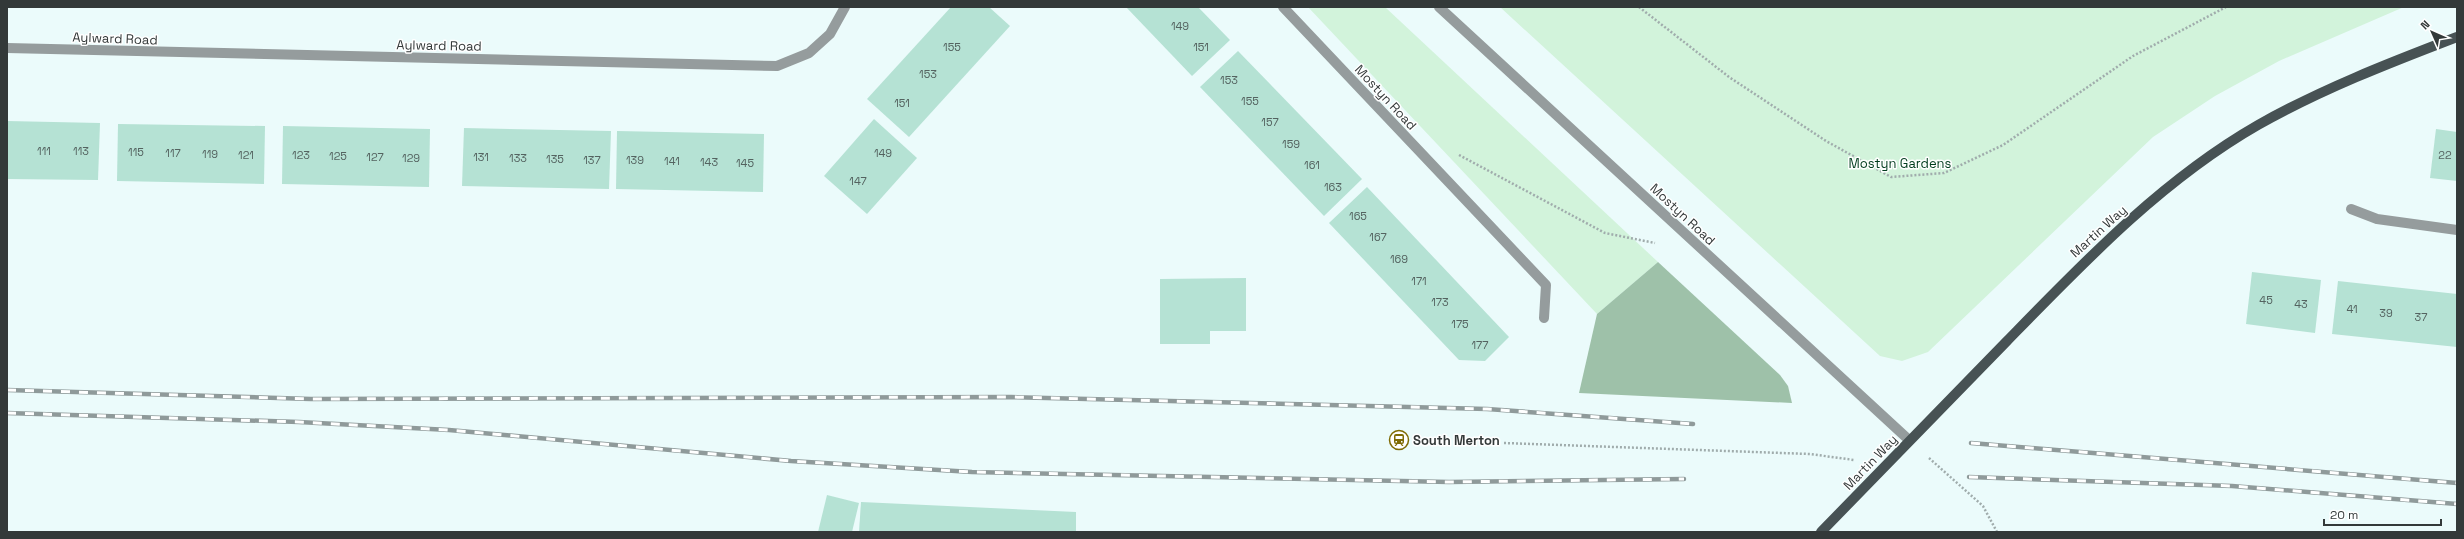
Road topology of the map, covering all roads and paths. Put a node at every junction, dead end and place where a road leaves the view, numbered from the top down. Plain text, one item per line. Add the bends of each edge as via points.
1 (845, 7) edge
2 (1283, 7) edge
3 (1439, 7) edge
4 (1639, 7) edge
5 (2226, 7) edge
6 (2457, 37) edge
7 (7, 48) edge
8 (1418, 150) junction
9 (2351, 210) dead end
10 (2457, 230) edge
11 (1660, 244) dead end
12 (1544, 318) dead end
13 (1910, 440) junction
14 (1504, 443) dead end
15 (1886, 465) junction
16 (1821, 532) edge
17 (1997, 532) edge

1 - 7 street, Aylward Road via 830,34 809,53 777,66
2 - 8 street, Mostyn Road
3 - 13 street, Mostyn Road
4 - 5 path via 1729,76 1826,141 1891,177 1944,173 2003,145 2133,56
6 - 13 main road, Martin Way via 2338,84 2258,126 2185,174 2081,265
8 - 11 path via 1462,155 1605,233
8 - 12 street, Mostyn Road via 1546,285
9 - 10 street via 2377,219
13 - 15 main road, Martin Way
13 - 17 path via 1983,506
14 - 15 path via 1810,454
15 - 16 main road, Martin Way

